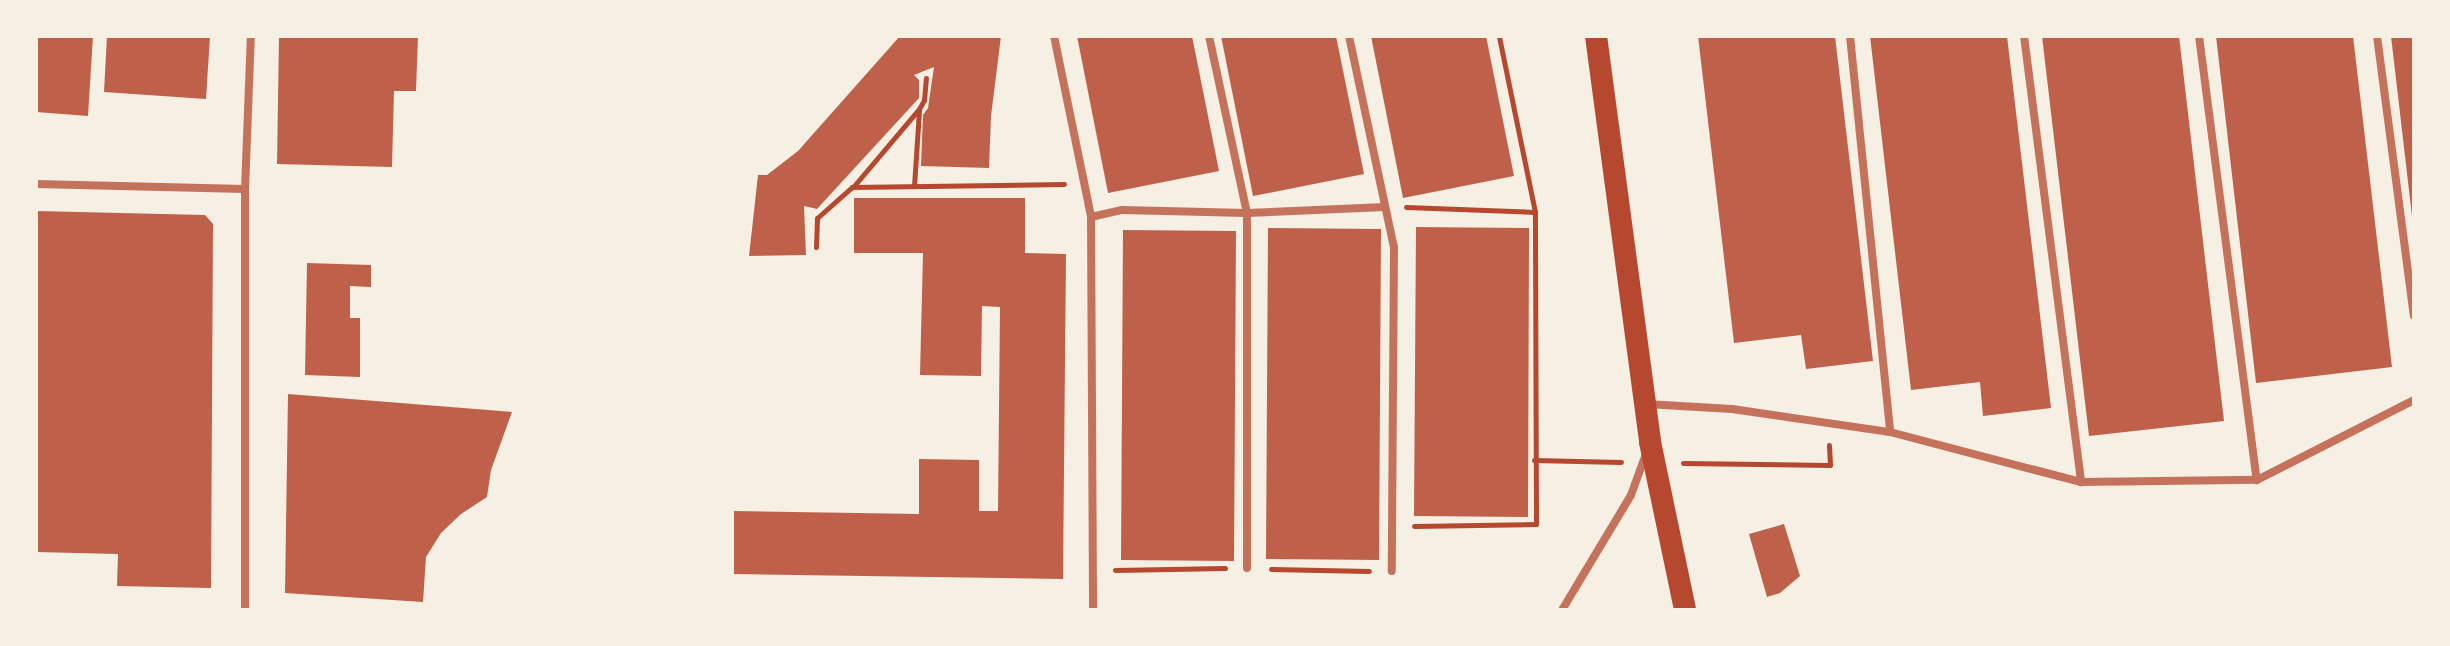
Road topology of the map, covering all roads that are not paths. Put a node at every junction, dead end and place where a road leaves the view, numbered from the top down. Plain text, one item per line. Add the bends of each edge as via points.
1 (251, 36) edge
2 (1054, 36) edge
3 (1209, 36) edge
4 (1349, 36) edge
5 (1596, 36) edge
6 (1850, 36) edge
7 (2024, 36) edge
8 (2199, 36) edge
9 (2377, 36) edge
10 (36, 184) edge
11 (245, 189) junction
12 (1385, 207) junction
13 (1247, 213) junction
14 (1091, 217) junction
15 (2414, 316) edge
16 (2414, 400) edge
17 (1646, 404) junction
18 (1890, 432) junction
19 (1650, 442) junction
20 (2257, 480) junction
21 (2081, 482) junction
22 (1247, 568) dead end
23 (1392, 571) road end
24 (245, 610) edge
25 (1093, 610) edge
26 (1562, 610) edge
27 (1685, 610) edge

1 - 11 street
2 - 14 street
3 - 13 street
4 - 12 street
5 - 17 highway
6 - 18 street
7 - 21 street
8 - 20 street
9 - 15 street
10 - 11 street
11 - 24 street
12 - 13 street
12 - 23 street via 1394,247
13 - 14 street via 1122,210
13 - 22 street
14 - 25 street
16 - 20 street
17 - 18 street via 1732,409
17 - 19 highway
18 - 21 street
19 - 26 street via 1631,495
19 - 27 highway
20 - 21 street

